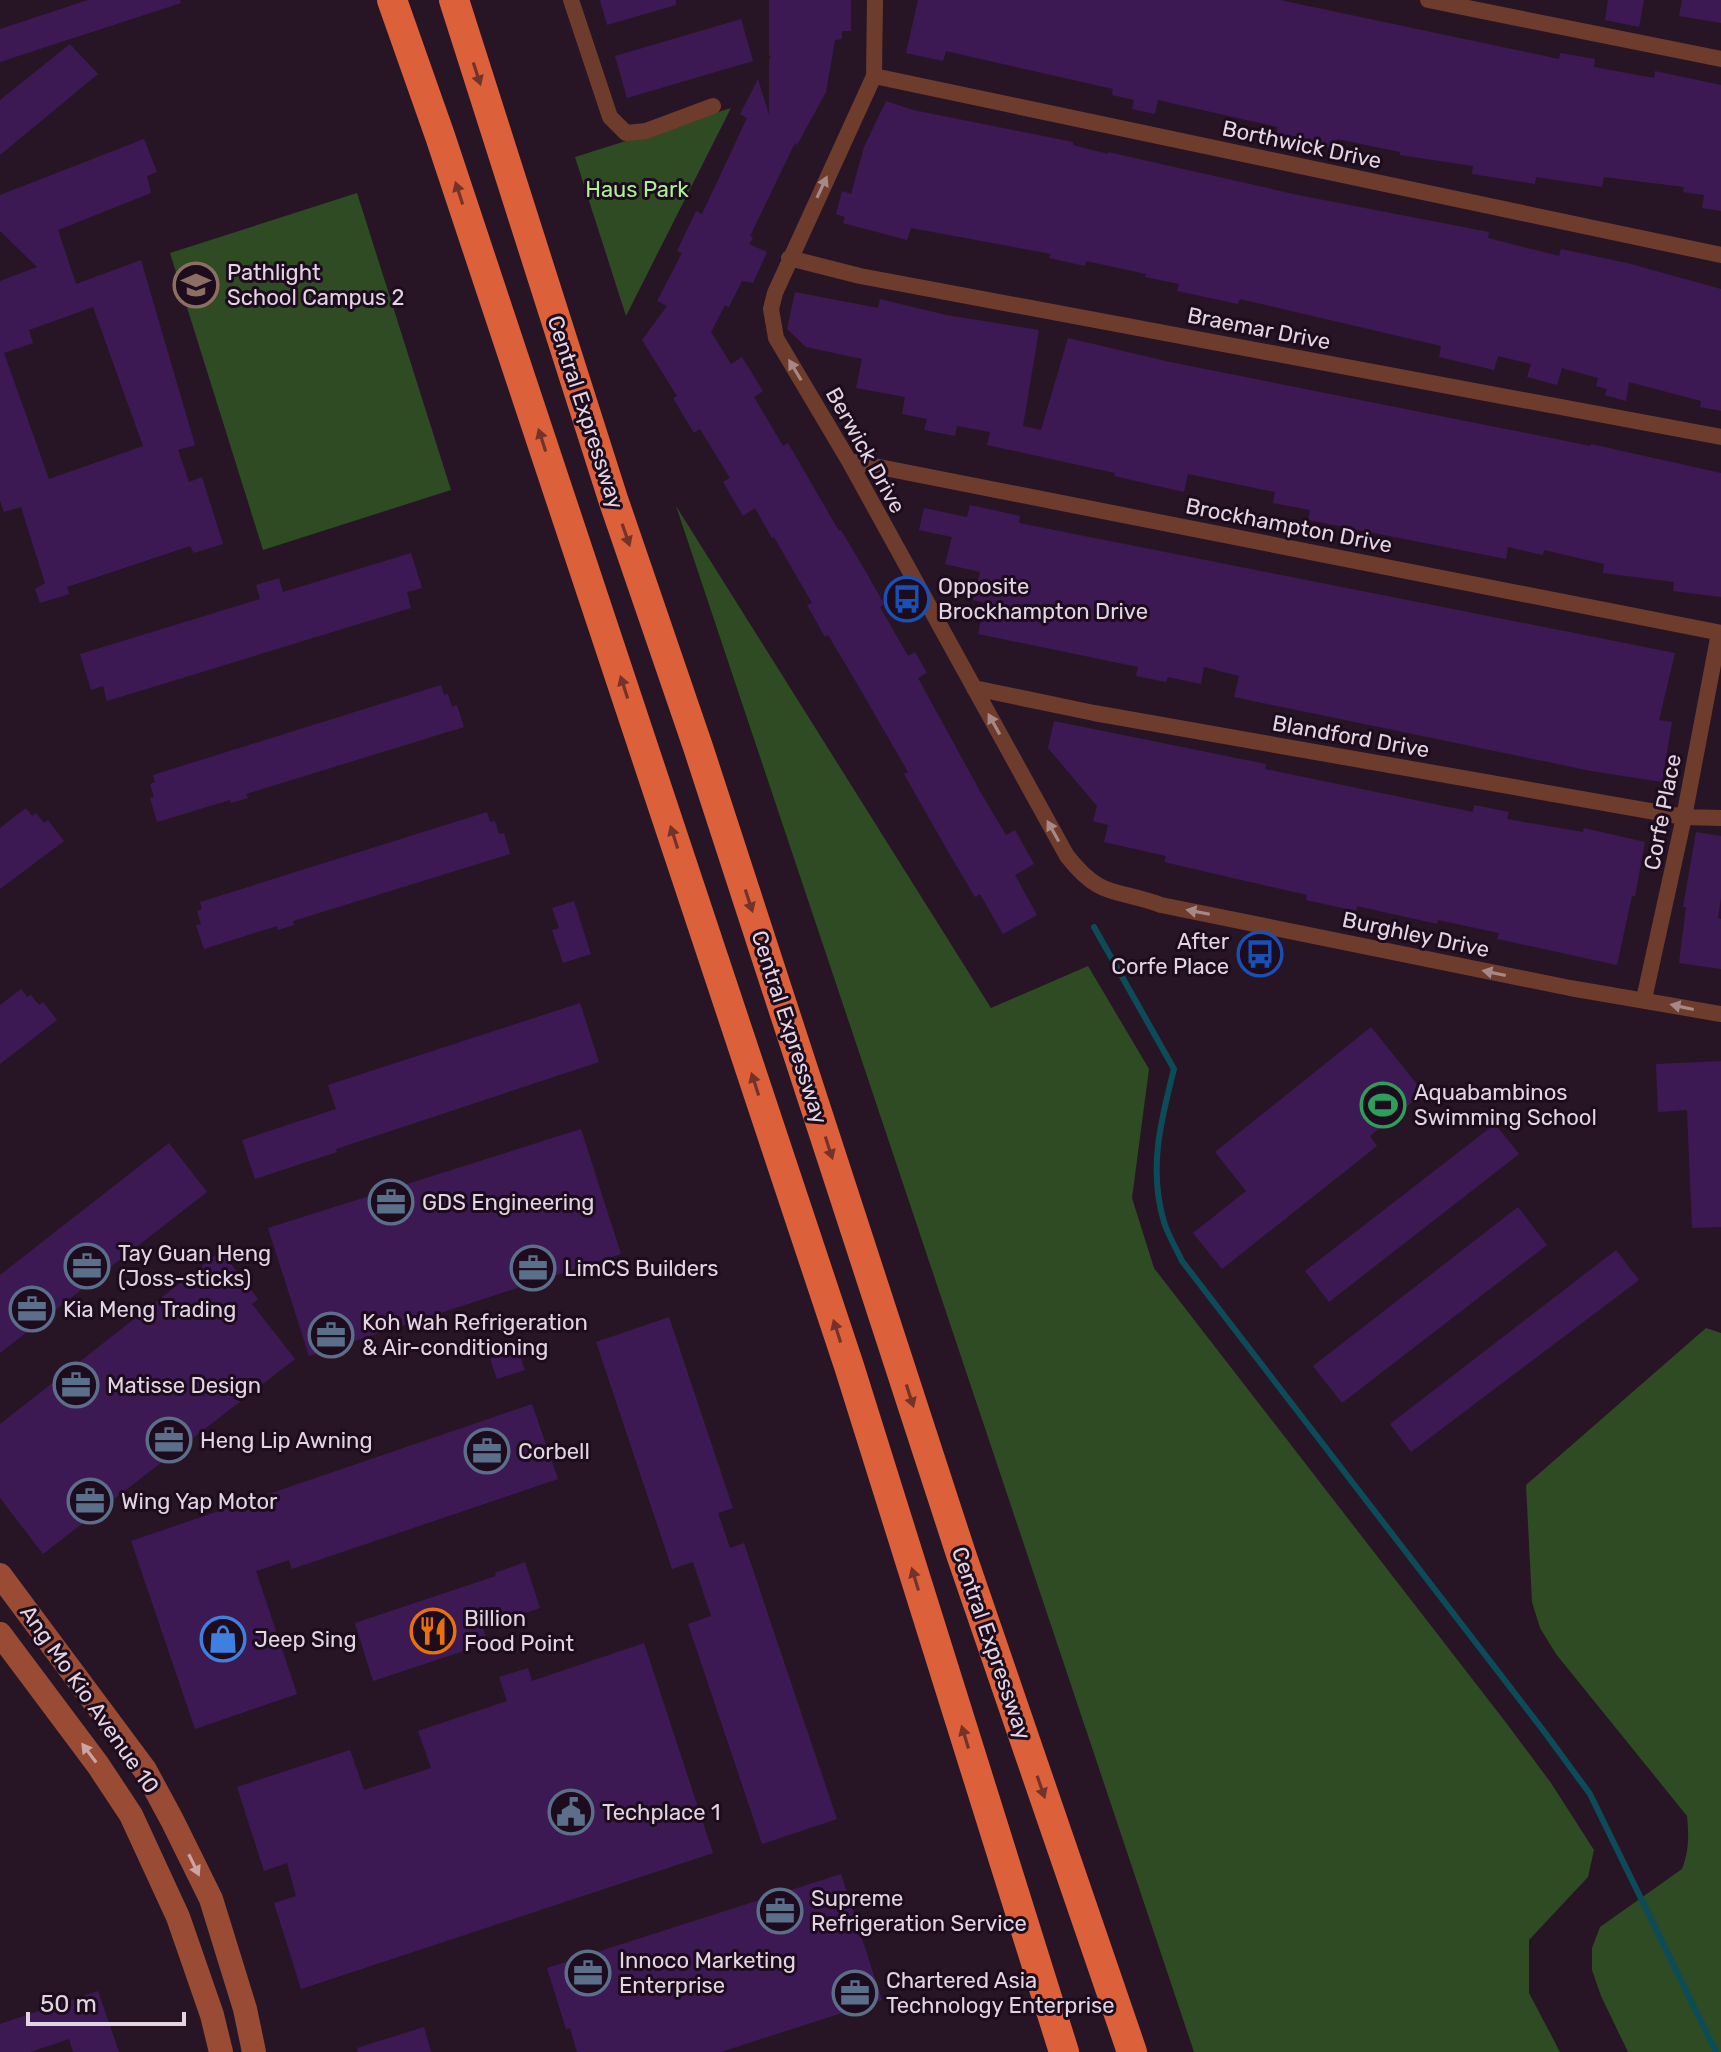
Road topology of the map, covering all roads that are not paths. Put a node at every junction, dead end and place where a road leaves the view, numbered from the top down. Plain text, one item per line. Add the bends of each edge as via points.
1 (392, 0) edge
2 (454, 0) edge
3 (571, 0) edge
4 (875, 0) edge
5 (1428, 0) edge
6 (1721, 59) edge
7 (874, 76) junction
8 (713, 106) dead end
9 (1721, 255) edge
10 (789, 258) junction
11 (1721, 437) edge
12 (849, 461) junction
13 (1720, 633) edge
14 (974, 688) junction
15 (1684, 817) junction
16 (1721, 818) edge
17 (1103, 890) joint
18 (1644, 999) junction
19 (1721, 1014) edge
20 (0, 1575) edge
21 (0, 1634) edge
22 (221, 2052) edge
23 (254, 2052) edge
24 (1064, 2052) edge
25 (1132, 2052) edge

24 -> 1 highway via 849,1366
2 -> 25 highway, Central Expressway via 961,1554
3 - 8 street via 610,117 626,133 646,131
4 - 7 street, Berwick Drive
5 - 6 street
7 - 9 street, Borthwick Drive
10 -> 7 street, Berwick Drive
10 - 11 street, Braemar Drive via 876,279
12 -> 10 street, Berwick Drive via 772,326 771,309
12 - 13 street, Brockhampton Drive
12 - 14 street, Berwick Drive
13 - 15 street, Corfe Place
14 - 15 street, Blandford Drive
17 -> 14 street, Berwick Drive via 1067,856
15 - 16 street, Blandford Drive
15 - 18 street, Corfe Place
18 -> 17 street, Burghley Drive
19 -> 18 street, Burghley Drive
20 -> 23 main road, Ang Mo Kio Avenue 10 via 145,1770 172,1820 211,1899
22 -> 21 main road, Ang Mo Kio Avenue 10 via 178,1917 131,1815

